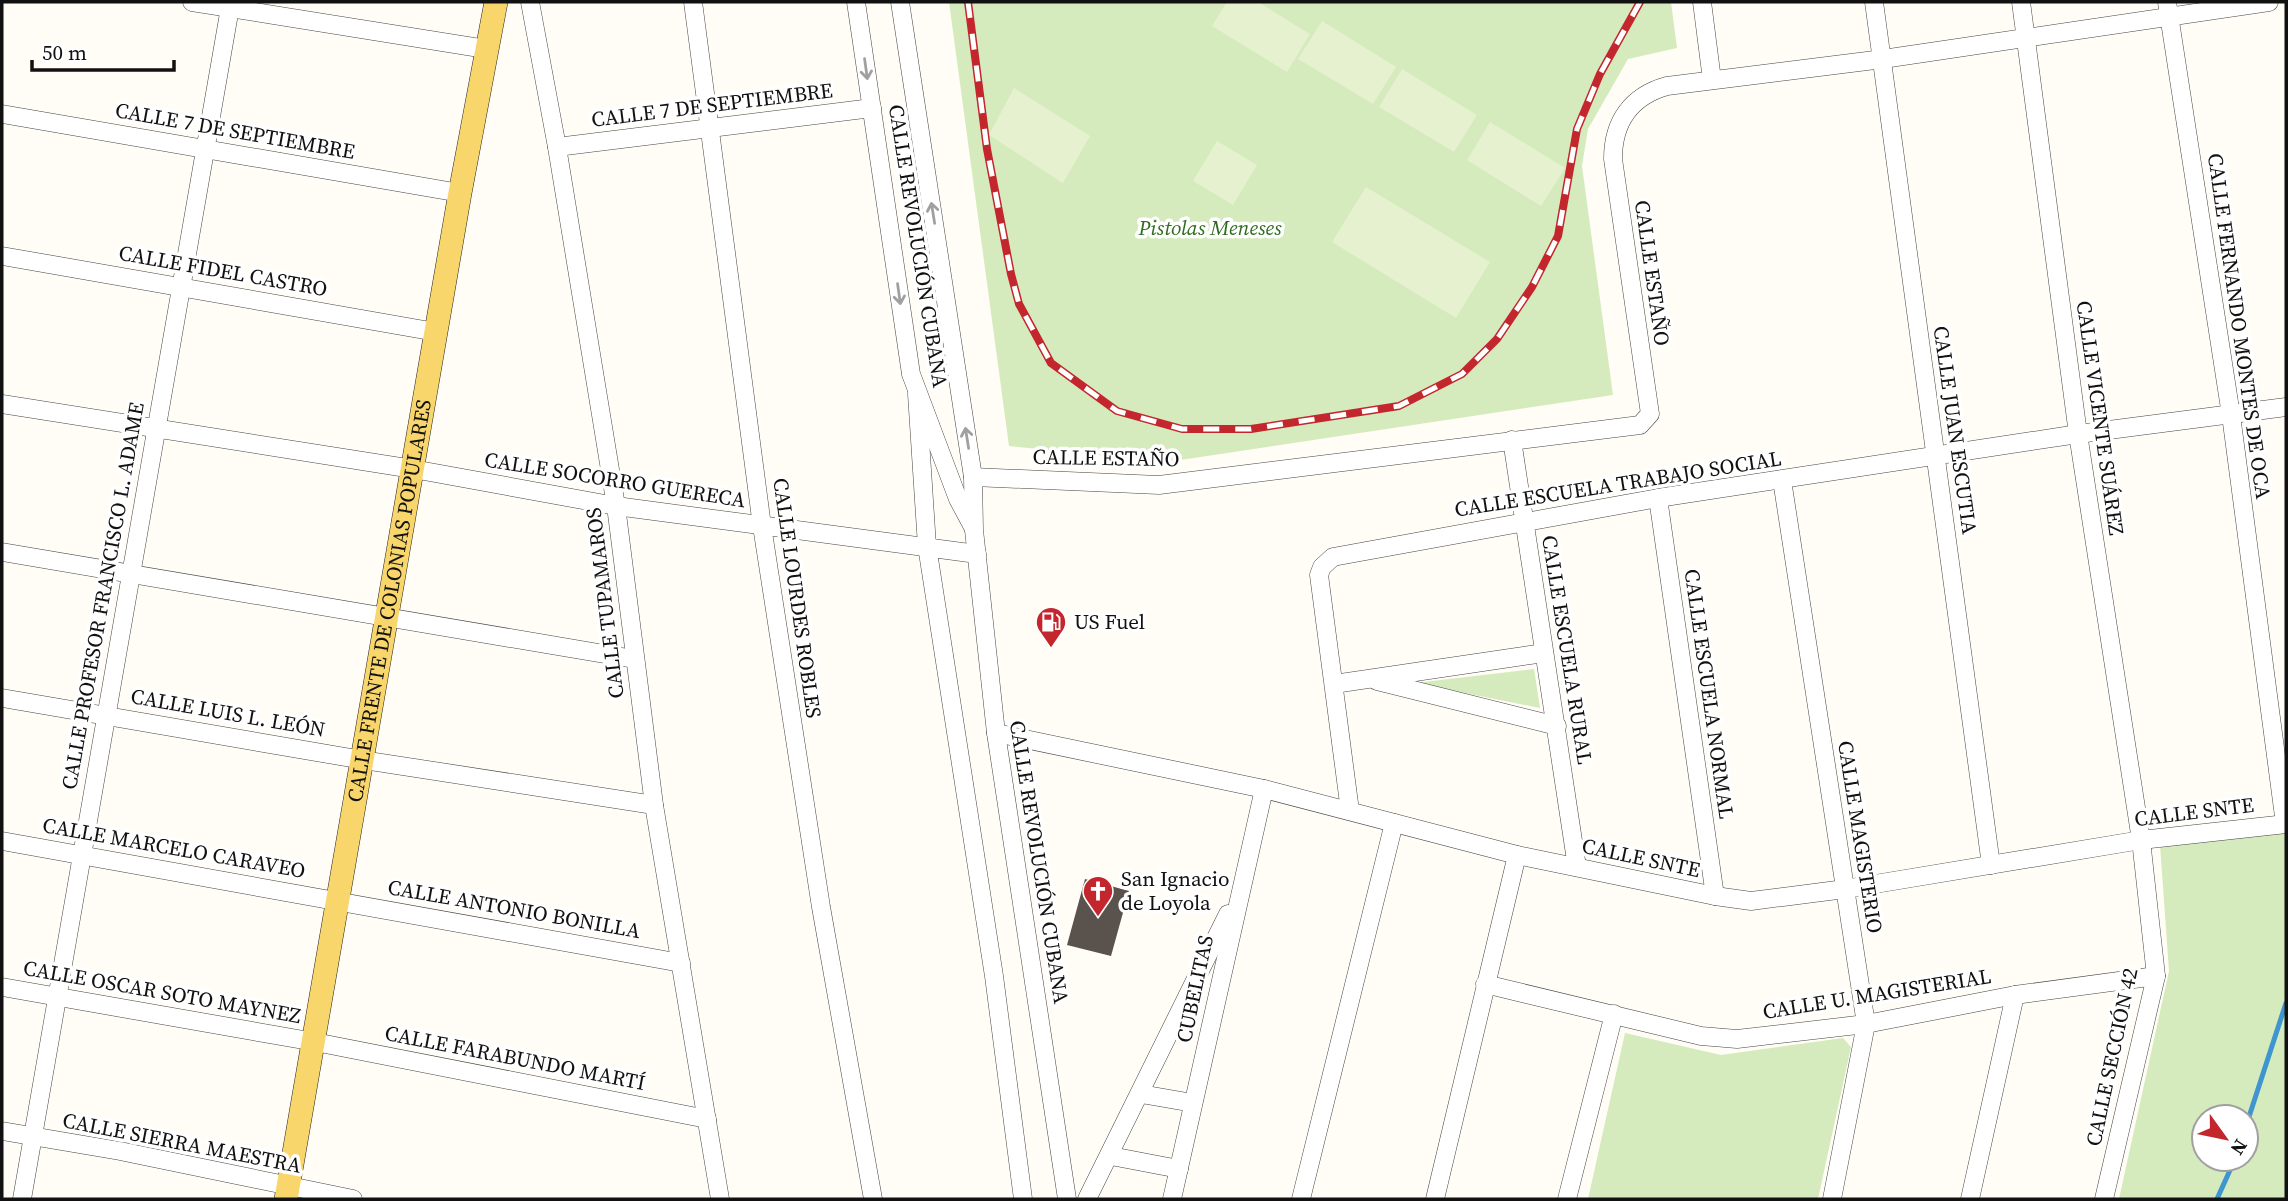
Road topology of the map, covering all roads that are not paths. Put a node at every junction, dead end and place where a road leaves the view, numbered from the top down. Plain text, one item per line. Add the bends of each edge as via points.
1 (192, 2) edge
2 (496, 2) edge
3 (530, 2) edge
4 (693, 2) edge
5 (856, 2) edge
6 (901, 2) edge
7 (1702, 2) edge
8 (1874, 2) edge
9 (2021, 2) edge
10 (2269, 2) edge
11 (231, 5) edge
12 (2168, 9) edge
13 (2026, 38) junction
14 (486, 49) junction
15 (1883, 59) junction
16 (1712, 80) junction
17 (872, 108) junction
18 (2, 114) edge
19 (710, 128) junction
20 (558, 147) junction
21 (205, 150) junction
22 (460, 193) junction
23 (2, 256) edge
24 (181, 287) junction
25 (436, 332) junction
26 (916, 394) junction
27 (2, 404) edge
28 (2286, 407) edge
29 (2231, 415) junction
30 (156, 426) junction
31 (2078, 434) junction
32 (1512, 440) junction
33 (1935, 457) junction
34 (413, 469) junction
35 (973, 477) junction
36 (1782, 480) junction
37 (1658, 498) junction
38 (616, 506) junction
39 (1524, 521) junction
40 (762, 526) junction
41 (974, 530) junction
42 (927, 546) junction
43 (2, 552) edge
44 (977, 554) junction
45 (130, 574) junction
46 (388, 615) junction
47 (1544, 653) junction
48 (634, 659) junction
49 (1369, 678) junction
50 (1334, 684) junction
51 (2, 698) edge
52 (106, 714) junction
53 (1557, 726) junction
54 (996, 733) junction
55 (363, 760) junction
56 (1264, 789) junction
57 (654, 805) junction
58 (1350, 811) junction
59 (1394, 823) junction
60 (2286, 824) edge
61 (2, 841) edge
62 (2141, 841) junction
63 (81, 854) junction
64 (1517, 855) junction
65 (1991, 865) junction
66 (1577, 867) junction
67 (1240, 887) junction
68 (1845, 889) junction
69 (1715, 896) junction
70 (339, 900) junction
71 (681, 963) junction
72 (2156, 976) junction
73 (1485, 984) junction
74 (2, 987) edge
75 (2015, 995) junction
76 (57, 997) junction
77 (1614, 1014) junction
78 (1867, 1024) junction
79 (315, 1042) junction
80 (1141, 1094) junction
81 (1193, 1102) junction
82 (706, 1119) junction
83 (2, 1131) edge
84 (33, 1136) junction
85 (1111, 1156) junction
86 (1179, 1168) junction
87 (288, 1194) edge
88 (22, 1199) edge
89 (353, 1199) edge
90 (720, 1199) edge
91 (873, 1199) edge
92 (1023, 1199) edge
93 (1067, 1199) edge
94 (1087, 1199) edge
95 (1172, 1199) edge
96 (1301, 1199) edge
97 (1435, 1199) edge
98 (1567, 1199) edge
99 (1832, 1199) edge
100 (1970, 1199) edge
101 (2104, 1199) edge

1 - 11 street
2 - 14 main road, CALLE FRENTE DE COLONIAS POPULARES
3 - 20 street, CALLE TUPAMAROS
4 - 19 street, CALLE LOURDES ROBLES
5 -> 17 street, CALLE REVOLUCIÓN CUBANA
35 -> 6 street, CALLE REVOLUCIÓN CUBANA
7 - 16 street
8 - 15 street, CALLE JUAN ESCUTIA
9 - 13 street, CALLE VICENTE SUÁREZ
10 - 12 street, CALLE ESTAÑO
11 - 14 street
11 - 21 street, CALLE PROFESOR FRANCISCO L. ADAME
12 - 13 street, CALLE ESTAÑO
12 - 29 street, CALLE FERNANDO MONTES DE OCA
13 - 15 street, CALLE ESTAÑO
13 - 31 street, CALLE VICENTE SUÁREZ
14 - 22 main road, CALLE FRENTE DE COLONIAS POPULARES
15 - 16 street, CALLE ESTAÑO
15 - 33 street, CALLE JUAN ESCUTIA
16 - 32 street, CALLE ESTAÑO via 1667,86 1642,97 1618,123 1614,137 1613,159 1648,419 1640,425
17 - 19 street, CALLE 7 DE SEPTIEMBRE
17 -> 26 street, CALLE REVOLUCIÓN CUBANA
18 - 21 street, CALLE 7 DE SEPTIEMBRE
19 - 20 street, CALLE 7 DE SEPTIEMBRE
19 - 40 street, CALLE LOURDES ROBLES
20 - 38 street, CALLE TUPAMAROS
21 - 22 street, CALLE 7 DE SEPTIEMBRE
21 - 24 street, CALLE PROFESOR FRANCISCO L. ADAME
22 - 25 main road, CALLE FRENTE DE COLONIAS POPULARES
23 - 24 street, CALLE FIDEL CASTRO
24 - 25 street, CALLE FIDEL CASTRO
24 - 30 street, CALLE PROFESOR FRANCISCO L. ADAME
25 - 34 main road, CALLE FRENTE DE COLONIAS POPULARES
26 - 41 street, CALLE REVOLUCIÓN CUBANA
26 - 42 street
27 - 30 street, CALLE SOCORRO GUERECA
28 - 29 street, CALLE ESCUELA TRABAJO SOCIAL
29 - 31 street, CALLE ESCUELA TRABAJO SOCIAL
29 - 60 street, CALLE FERNANDO MONTES DE OCA
30 - 34 street, CALLE SOCORRO GUERECA
30 - 45 street, CALLE PROFESOR FRANCISCO L. ADAME
31 - 33 street, CALLE ESCUELA TRABAJO SOCIAL
31 - 62 street, CALLE VICENTE SUÁREZ
32 - 35 street, CALLE ESTAÑO via 1159,485
32 - 39 street, CALLE ESCUELA RURAL
33 - 36 street, CALLE ESCUELA TRABAJO SOCIAL
33 - 65 street, CALLE JUAN ESCUTIA
34 - 38 street, CALLE SOCORRO GUERECA
34 - 46 main road, CALLE FRENTE DE COLONIAS POPULARES
35 - 41 street, CALLE REVOLUCIÓN CUBANA
36 - 37 street, CALLE ESCUELA TRABAJO SOCIAL
36 - 68 street, CALLE MAGISTERIO
37 - 39 street, CALLE ESCUELA TRABAJO SOCIAL
37 - 69 street, CALLE ESCUELA NORMAL
38 - 40 street, CALLE SOCORRO GUERECA
38 - 48 street, CALLE TUPAMAROS
39 - 47 street, CALLE ESCUELA RURAL
39 - 50 street, CALLE ESCUELA TRABAJO SOCIAL via 1333,557 1320,575
40 - 42 street, CALLE SOCORRO GUERECA
40 - 91 street, CALLE LOURDES ROBLES via 821,907
41 - 44 street, CALLE REVOLUCIÓN CUBANA
42 - 44 street, CALLE SOCORRO GUERECA
42 - 92 street via 994,976
43 - 45 street
44 - 54 street, CALLE REVOLUCIÓN CUBANA
45 - 46 street
45 - 52 street, CALLE PROFESOR FRANCISCO L. ADAME
46 - 48 street
46 - 55 main road, CALLE FRENTE DE COLONIAS POPULARES
47 - 49 street
47 - 53 street, CALLE ESCUELA RURAL
48 - 57 street, CALLE TUPAMAROS
49 - 50 street
49 - 53 street
50 - 58 street
51 - 52 street, CALLE LUIS L. LEÓN
52 - 55 street, CALLE LUIS L. LEÓN
52 - 63 street, CALLE PROFESOR FRANCISCO L. ADAME
53 - 66 street, CALLE ESCUELA RURAL
54 - 56 street, CALLE SNTE
54 - 93 street, CALLE REVOLUCIÓN CUBANA
55 - 57 street, CALLE LUIS L. LEÓN
55 - 70 main road, CALLE FRENTE DE COLONIAS POPULARES
56 - 58 street, CALLE SNTE
56 - 67 street, CUBELITAS
57 - 71 street, CALLE TUPAMAROS
58 - 59 street, CALLE SNTE
59 - 64 street, CALLE SNTE
59 - 96 street
60 - 62 street, CALLE SNTE
61 - 63 street, CALLE MARCELO CARAVEO
62 - 65 street, CALLE SNTE
62 - 72 street, CALLE SECCIÓN 42
63 - 70 street, CALLE MARCELO CARAVEO
63 - 76 street, CALLE PROFESOR FRANCISCO L. ADAME
64 - 66 street, CALLE SNTE
64 - 73 street
65 - 68 street, CALLE SNTE
66 - 69 street, CALLE SNTE
67 - 80 street
67 - 81 street, CUBELITAS
68 - 69 street, CALLE SNTE via 1751,901
68 - 78 street, CALLE MAGISTERIO
70 - 71 street, CALLE ANTONIO BONILLA
70 - 79 main road, CALLE FRENTE DE COLONIAS POPULARES
71 - 82 street, CALLE TUPAMAROS
72 - 75 street, CALLE U. MAGISTERIAL
72 - 101 street, CALLE SECCIÓN 42
73 - 77 street, CALLE U. MAGISTERIAL
73 - 97 street
74 - 76 street, CALLE OSCAR SOTO MAYNEZ
75 - 78 street, CALLE U. MAGISTERIAL
75 - 100 street
76 - 79 street, CALLE OSCAR SOTO MAYNEZ
76 - 84 street, CALLE PROFESOR FRANCISCO L. ADAME
77 - 78 street, CALLE U. MAGISTERIAL via 1727,1038
77 - 98 street
78 - 99 street, CALLE MAGISTERIO
79 - 82 street, CALLE FARABUNDO MARTÍ
79 - 87 main road, CALLE FRENTE DE COLONIAS POPULARES
80 - 81 street
80 - 85 street
81 - 86 street, CUBELITAS
82 - 90 street, CALLE TUPAMAROS
83 - 84 street, CALLE SIERRA MAESTRA
84 - 87 street, CALLE SIERRA MAESTRA via 120,1151
84 - 88 street, CALLE PROFESOR FRANCISCO L. ADAME
85 - 86 street
85 - 94 street
86 - 95 street, CUBELITAS
87 - 89 street, CALLE SIERRA MAESTRA

